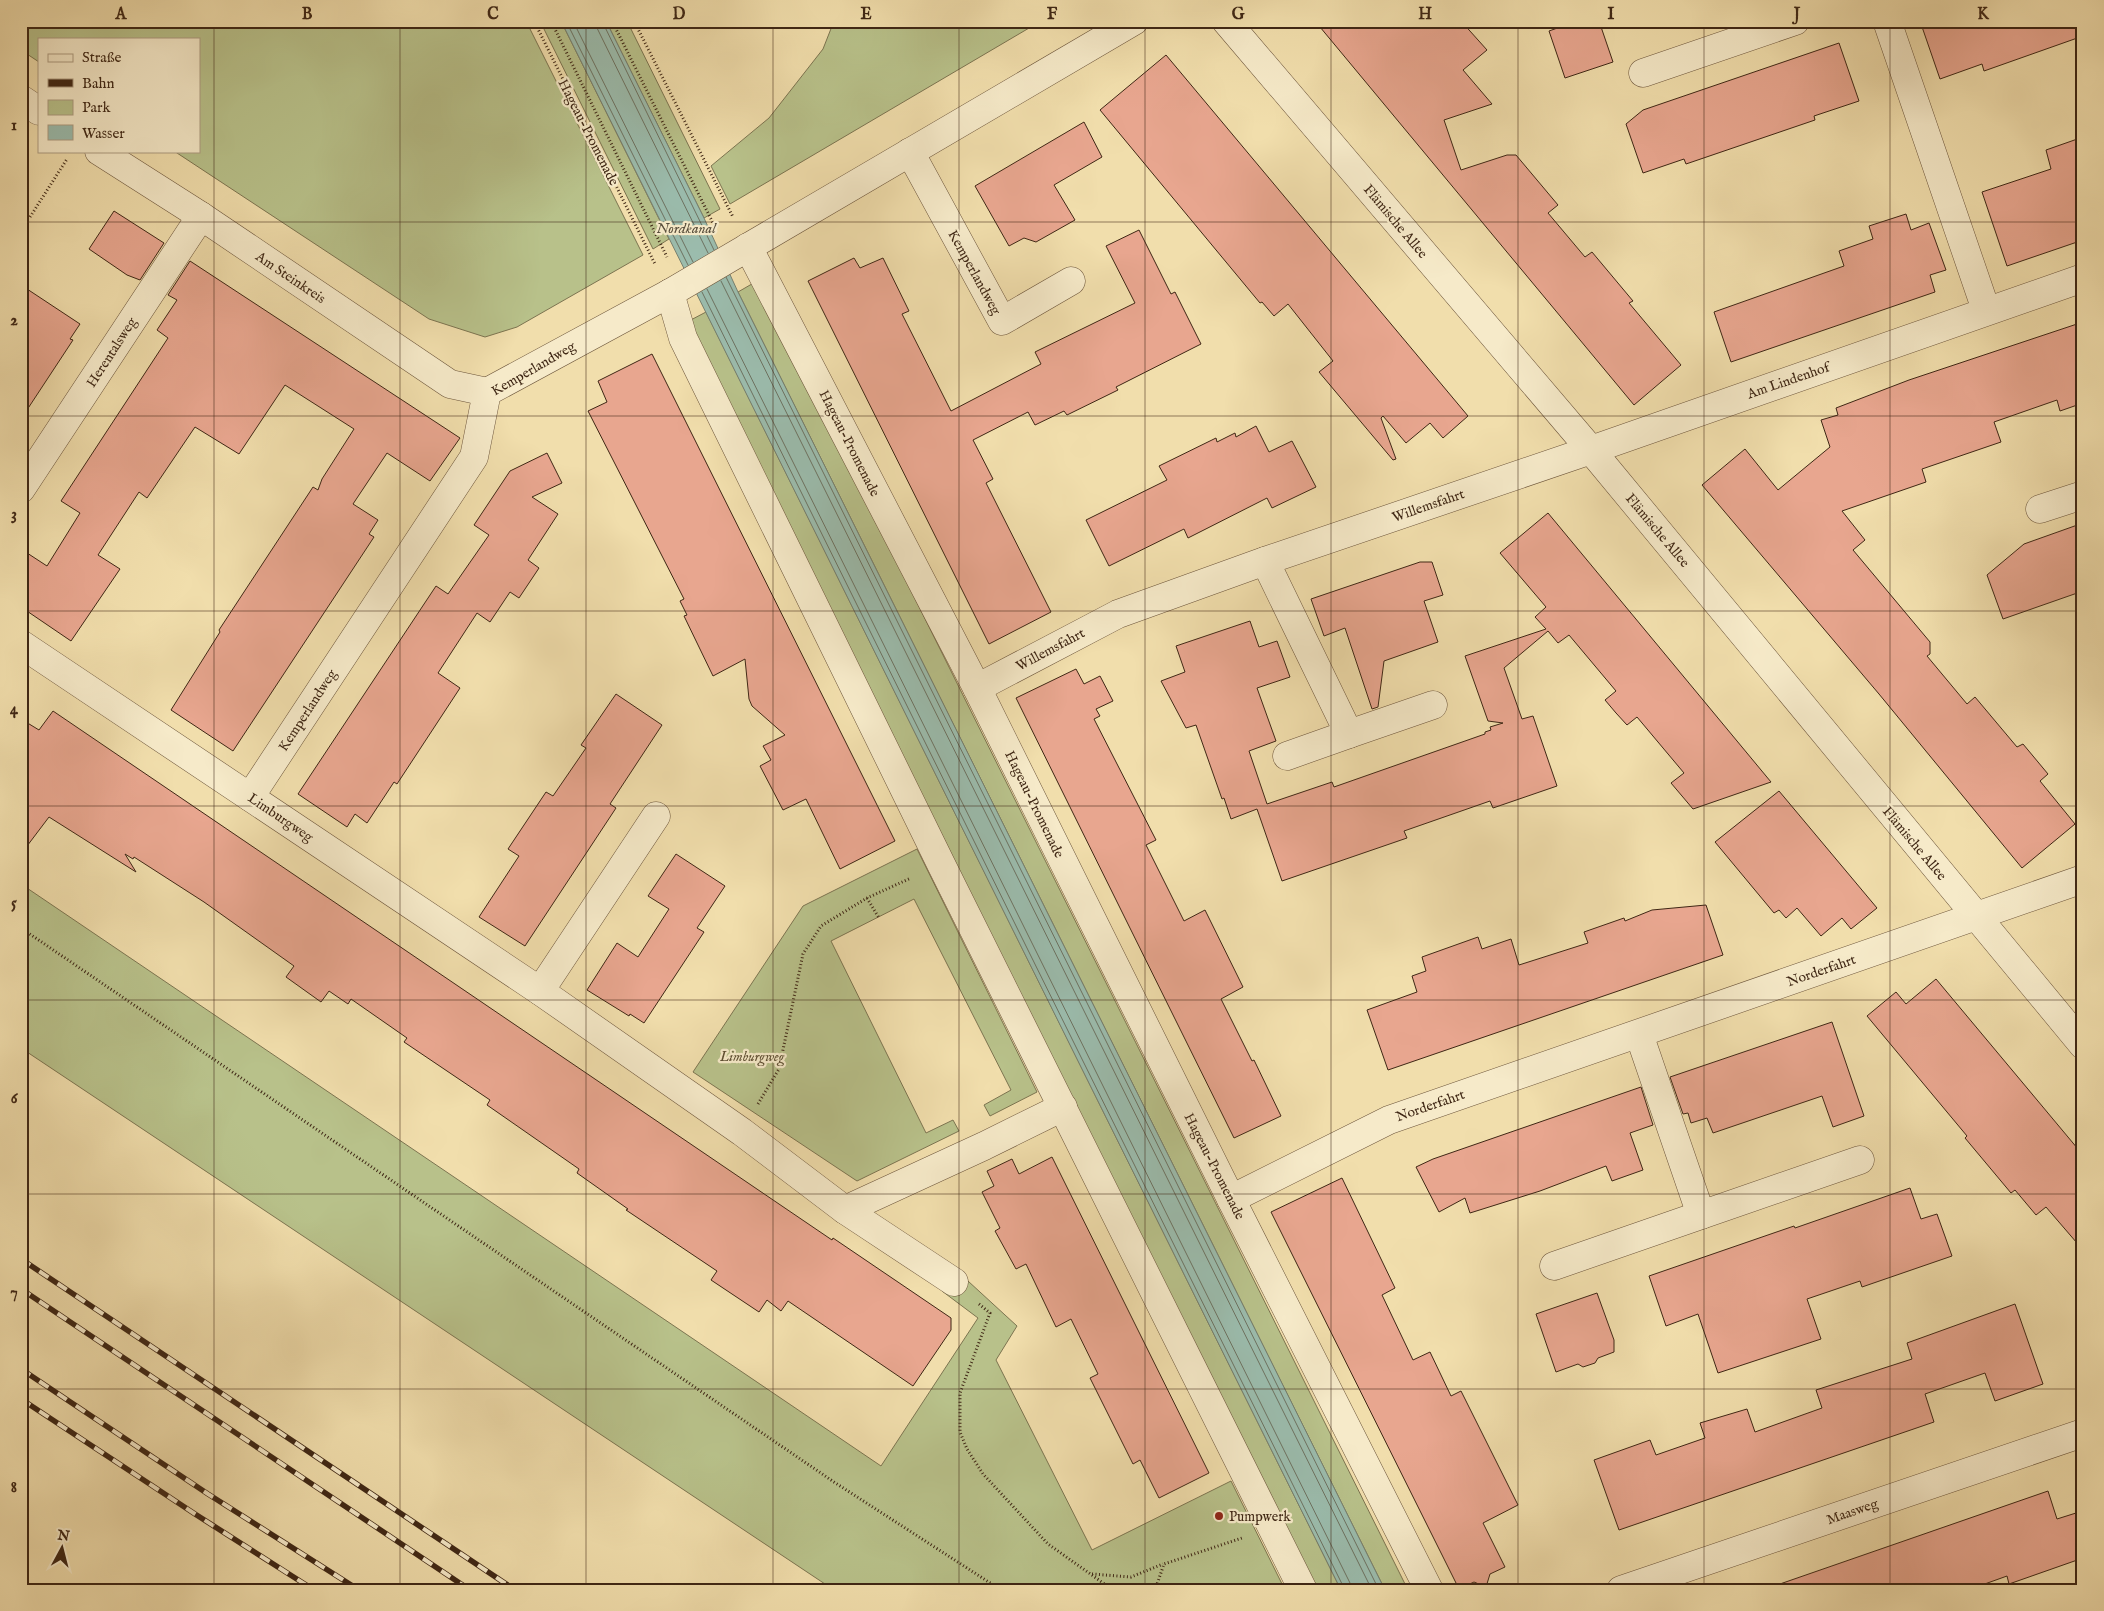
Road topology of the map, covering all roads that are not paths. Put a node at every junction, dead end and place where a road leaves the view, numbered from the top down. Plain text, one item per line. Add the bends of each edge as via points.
1 (1134, 21) edge
2 (1226, 21) edge
3 (1795, 21) edge
4 (1887, 21) edge
5 (1643, 74) dead end
6 (21, 100) edge
7 (38, 110) edge
8 (101, 152) edge
9 (910, 152) junction
10 (201, 216) junction
11 (739, 252) junction
12 (2083, 278) edge
13 (1071, 281) dead end
14 (675, 290) junction
15 (1986, 310) junction
16 (488, 392) junction
17 (1591, 450) junction
18 (21, 489) edge
19 (2083, 494) edge
20 (2040, 509) dead end
21 (1265, 561) junction
22 (21, 644) edge
23 (977, 688) junction
24 (1433, 705) dead end
25 (1349, 734) junction
26 (1287, 756) dead end
27 (250, 797) junction
28 (656, 816) dead end
29 (2083, 879) edge
30 (1975, 916) junction
31 (540, 991) junction
32 (1639, 1034) junction
33 (2083, 1045) edge
34 (1063, 1106) junction
35 (1860, 1160) dead end
36 (1231, 1199) junction
37 (845, 1210) junction
38 (1701, 1215) junction
39 (1554, 1266) dead end
40 (954, 1282) road end
41 (2083, 1432) edge
42 (1303, 1590) edge
43 (1429, 1590) edge
44 (1621, 1590) edge

1 - 9 street, Kemperlandweg
2 - 17 street, Flämische Allee
3 - 5 street
4 - 15 street
6 - 7 street
8 - 10 street, Am Steinkreis
9 - 11 street, Kemperlandweg
9 - 13 street, Kemperlandweg via 1002,321
10 - 16 street, Am Steinkreis via 450,384
10 - 18 street, Herentalsweg
11 - 14 street, Kemperlandweg
11 - 23 street, Hageau-Promenade
12 - 15 street, Am Lindenhof
14 - 16 street, Kemperlandweg
14 - 34 street via 683,338
15 - 17 street, Am Lindenhof
16 - 27 street, Kemperlandweg via 474,457
17 - 21 street, Willemsfahrt
17 - 30 street, Flämische Allee
19 - 20 street
21 - 23 street, Willemsfahrt via 1118,614
21 - 25 street
22 - 27 street, Limburgweg
23 - 36 street, Hageau-Promenade
24 - 25 street
25 - 26 street
27 - 31 street, Limburgweg
28 - 31 street
29 - 30 street, Norderfahrt
30 - 32 street, Norderfahrt
30 - 33 street, Flämische Allee
31 - 37 street, Limburgweg via 742,1132
32 - 36 street, Norderfahrt via 1388,1120
32 - 38 street
34 - 37 street
34 - 42 street
35 - 38 street
36 - 43 street, Hageau-Promenade
37 - 40 street, Limburgweg
38 - 39 street
41 - 44 street, Maasweg

